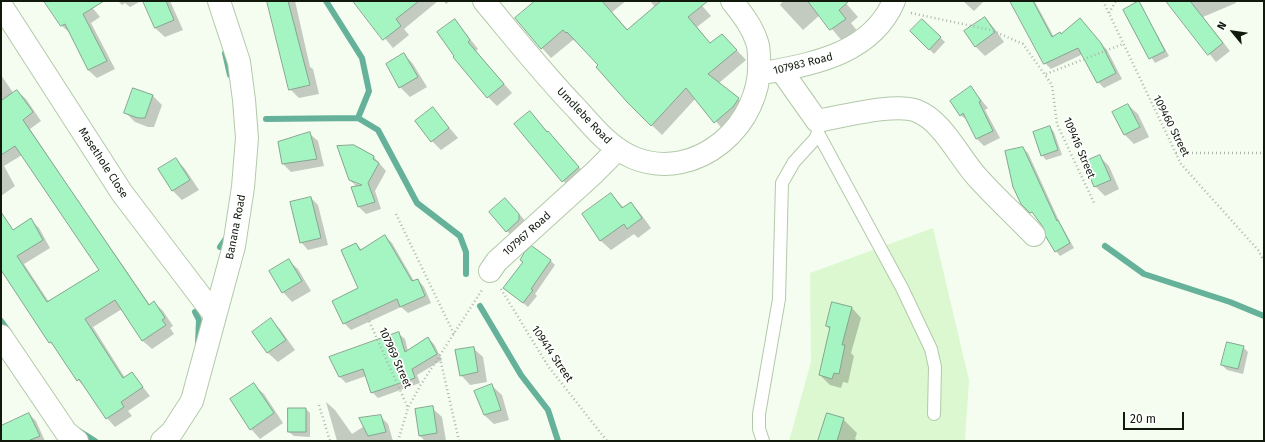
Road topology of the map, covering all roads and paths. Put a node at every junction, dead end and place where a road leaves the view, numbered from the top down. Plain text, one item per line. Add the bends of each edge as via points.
1 (219, 1) edge
2 (484, 1) edge
3 (732, 1) edge
4 (1103, 1) edge
5 (1116, 1) edge
6 (1, 5) edge
7 (892, 5) edge
8 (1108, 13) junction
9 (1123, 44) junction
10 (781, 70) junction
11 (760, 74) junction
12 (1046, 74) junction
13 (818, 127) junction
14 (618, 149) junction
15 (1175, 153) junction
16 (1264, 153) edge
17 (1095, 204) dead end
18 (396, 214) dead end
19 (1034, 235) dead end
20 (1264, 261) edge
21 (490, 271) junction
22 (214, 314) junction
23 (366, 314) dead end
24 (455, 334) junction
25 (1, 336) edge
26 (440, 357) junction
27 (319, 405) dead end
28 (408, 408) junction
29 (934, 414) dead end
30 (77, 441) edge
31 (162, 441) edge
32 (330, 441) edge
33 (398, 441) edge
34 (459, 441) edge
35 (607, 441) edge
36 (763, 441) edge

1 - 22 street, Banana Road via 239,62 247,138 234,246
2 - 14 street, Umdlebe Road via 550,80 609,144
3 - 11 street, Umdlebe Road via 750,24 758,43
4 - 8 path, 109460 Street
5 - 8 path
6 - 22 street, Masethole Close via 122,194
7 - 10 street, 107983 Road via 872,34 860,44 814,63
7 - 12 path, 109416 Street via 990,30 1023,44
8 - 9 path, 109460 Street
9 - 12 path
9 - 15 path, 109460 Street
10 - 11 street, 107983 Road
10 - 13 street
11 - 14 street, Umdlebe Road via 747,112 735,131 696,159 676,164 656,164 634,158
12 - 17 path, 109416 Street via 1052,85 1057,124
13 - 19 street via 891,108 917,110 942,131 977,177
13 - 29 lane via 931,348 935,367
13 - 36 lane via 809,147 794,162 782,183 778,299 759,414 759,429
14 - 21 street, 107967 Road via 497,261
15 - 16 path
15 - 20 path, 109460 Street via 1181,164 1258,250
18 - 24 path
21 - 24 path via 479,295
21 - 35 path, 109414 Street via 548,366
22 - 31 street, Banana Road via 192,401 172,432
23 - 28 path, 107969 Street
24 - 26 path
25 - 30 street via 66,432
26 - 28 path, 107969 Street
26 - 34 path
27 - 32 path
28 - 33 path, 107969 Street

